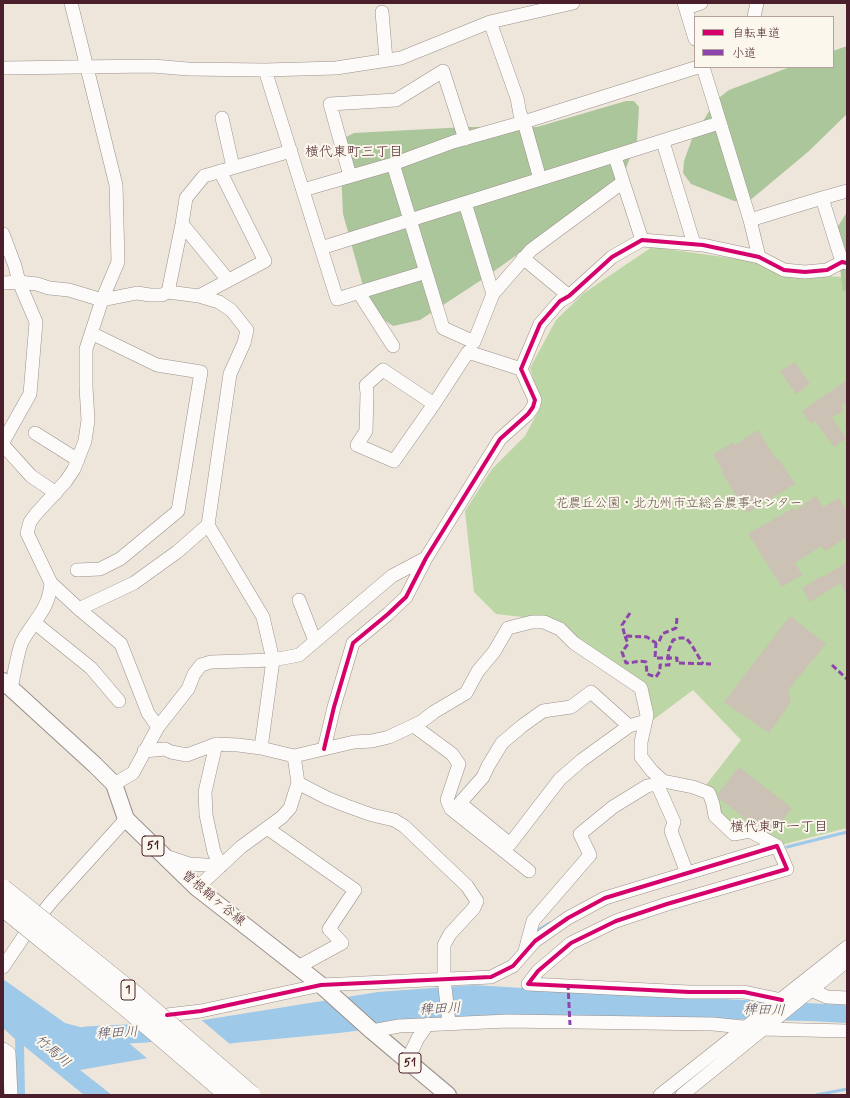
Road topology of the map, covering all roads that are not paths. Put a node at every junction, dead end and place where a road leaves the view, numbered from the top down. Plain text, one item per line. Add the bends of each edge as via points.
1 (71, 3) edge
2 (573, 3) edge
3 (701, 3) edge
4 (757, 3) edge
5 (685, 6) edge
6 (382, 12) dead end
7 (754, 16) edge
8 (490, 22) junction
9 (694, 37) edge
10 (386, 60) junction
11 (3, 68) edge
12 (87, 68) junction
13 (695, 68) edge
14 (703, 68) edge
15 (265, 70) junction
16 (222, 118) dead end
17 (524, 122) junction
18 (719, 123) junction
19 (465, 139) junction
20 (663, 142) junction
21 (291, 151) junction
22 (615, 157) junction
23 (393, 164) junction
24 (233, 167) junction
25 (220, 171) junction
26 (350, 176) junction
27 (540, 179) junction
28 (623, 182) junction
29 (303, 190) junction
30 (847, 191) edge
31 (822, 198) junction
32 (465, 203) junction
33 (409, 220) junction
34 (750, 220) junction
35 (182, 224) junction
36 (3, 234) edge
37 (642, 240) junction
38 (694, 244) junction
39 (321, 248) junction
40 (759, 257) junction
41 (523, 258) junction
42 (844, 263) edge
43 (426, 272) junction
44 (228, 280) junction
45 (19, 282) junction
46 (3, 283) edge
47 (168, 292) junction
48 (358, 293) junction
49 (493, 294) junction
50 (199, 296) junction
51 (569, 296) junction
52 (102, 300) junction
53 (91, 333) junction
54 (393, 346) dead end
55 (521, 369) junction
56 (434, 404) junction
57 (35, 433) dead end
58 (3, 442) edge
59 (3, 445) edge
60 (78, 460) junction
61 (56, 493) junction
62 (208, 525) junction
63 (426, 558) junction
64 (77, 570) dead end
65 (51, 583) junction
66 (299, 600) dead end
67 (79, 609) junction
68 (35, 623) junction
69 (315, 642) junction
70 (273, 660) junction
71 (7, 685) edge
72 (119, 701) dead end
73 (646, 721) junction
74 (414, 726) junction
75 (629, 726) junction
76 (158, 727) junction
77 (216, 744) junction
78 (261, 748) junction
79 (324, 749) junction
80 (144, 751) junction
81 (294, 756) junction
82 (298, 783) junction
83 (660, 783) junction
84 (114, 784) junction
85 (126, 819) junction
86 (267, 828) junction
87 (777, 846) junction
88 (163, 856) junction
89 (222, 866) junction
90 (529, 871) dead end
91 (687, 873) junction
92 (197, 888) junction
93 (3, 889) edge
94 (3, 907) edge
95 (847, 947) edge
96 (524, 953) junction
97 (847, 961) edge
98 (3, 967) edge
99 (298, 968) junction
100 (444, 981) junction
101 (324, 988) junction
102 (806, 994) junction
103 (784, 998) junction
104 (847, 998) edge
105 (167, 1015) dead end
106 (448, 1023) junction
107 (428, 1024) junction
108 (750, 1029) junction
109 (372, 1031) junction
110 (847, 1031) edge
111 (3, 1049) edge
112 (407, 1061) junction
113 (11, 1095) edge
114 (230, 1095) edge
115 (251, 1095) edge
116 (448, 1095) edge
117 (660, 1095) edge
118 (682, 1095) edge

1 - 12 street
2 - 8 street
3 - 5 street
4 - 7 street
5 - 9 street
6 - 10 street
8 - 10 street via 401,58
8 - 17 street
10 - 15 street via 336,68
11 - 12 street
12 - 15 street via 153,66
12 - 52 street via 116,185 118,262
13 - 17 street
14 - 18 street
15 - 21 street
16 - 24 street
17 - 19 street
17 - 27 street
18 - 20 street
18 - 34 street
19 - 23 street
19 - 26 street via 443,71 396,100 330,104
20 - 22 street
20 - 38 street
21 - 24 street
21 - 29 street
22 - 27 street
22 - 28 street
23 - 26 street
23 - 33 street
24 - 25 street
25 - 35 street via 204,176 186,198
25 - 44 street via 265,261
26 - 29 street
27 - 32 street
28 - 37 street
28 - 41 street
29 - 39 street
30 - 31 street
31 - 34 street
31 - 42 street
32 - 33 street
32 - 49 street
33 - 39 street
33 - 43 street
34 - 40 street
35 - 44 street
35 - 47 street
36 - 45 street via 16,266
37 - 38 street
37 - 51 street via 612,257
38 - 40 street
39 - 48 street via 337,299
40 - 42 street via 784,270 805,272 827,270
41 - 49 street
41 - 51 street
43 - 48 street
43 - 49 street via 443,328 474,342
44 - 50 street
45 - 46 street
45 - 52 street via 69,290
45 - 58 street via 36,322 30,394
47 - 50 street
47 - 52 street via 162,295 138,293
48 - 54 street
50 - 62 street via 219,302 231,310 247,330 230,374
51 - 55 street via 560,301 540,324
52 - 53 street
53 - 60 street via 86,349 88,420 85,441
53 - 64 street via 157,365 201,372 178,511 120,559 100,569
55 - 56 street via 468,352
55 - 63 street via 535,400 533,407 500,439
56 - 56 street via 383,370 366,385 366,431 357,445 394,461
57 - 60 street
59 - 61 street via 31,476
60 - 61 street via 66,482
61 - 65 street via 35,515 27,533
62 - 67 street via 177,552 134,583
62 - 70 street via 263,617
63 - 69 street via 392,576
63 - 79 street via 406,597 353,643
65 - 67 street
65 - 68 street via 47,603
66 - 69 street
67 - 76 street via 121,644 148,713
68 - 71 street via 22,641
68 - 72 street via 91,668
69 - 70 street via 300,655
70 - 76 street via 211,662 201,665 188,689
70 - 78 street
71 - 84 main road, 曽根鞘ヶ谷線 / 51
73 - 74 street via 641,688 574,643 560,629 544,622 532,622 508,628 466,693
73 - 75 street
73 - 83 street via 641,742 641,757
74 - 79 street via 389,738
74 - 90 street via 452,754 459,764 447,800 450,809
75 - 75 street via 591,692 571,707 543,711 502,743 483,777 460,803 510,844 560,779
76 - 80 street
77 - 78 street
77 - 80 street via 187,755 165,749
77 - 89 street via 204,792 214,852
78 - 81 street
79 - 81 street
80 - 84 street via 133,773
81 - 82 street
82 - 86 street via 290,808
82 - 100 street via 327,798 372,815 394,820 404,826 467,886 477,901 444,945
83 - 87 street via 693,787 709,793 715,816 734,834 750,831
83 - 91 street via 674,822 670,831
83 - 96 street via 647,786 613,807 580,834 590,856 533,921
84 - 85 main road, 曽根鞘ヶ谷線 / 51
85 - 88 main road, 曽根鞘ヶ谷線 / 51
85 - 98 street via 52,901
86 - 89 street
86 - 99 street via 354,890 329,929 342,943
87 - 91 street
87 - 103 street via 787,870 616,921 571,944 538,971 528,984 689,992 744,992
88 - 89 street via 189,864
88 - 92 main road, 曽根鞘ヶ谷線 / 51
89 - 92 street
91 - 96 street via 605,898 535,941
92 - 99 main road, 曽根鞘ヶ谷線 / 51
93 - 115 highway, 1, bridge via 136,996
94 - 114 highway, 1, bridge
95 - 103 street
96 - 100 street via 513,966 491,977
97 - 102 street
99 - 101 main road, 曽根鞘ヶ谷線 / 51
100 - 101 street
100 - 106 street
101 - 105 street
101 - 109 main road, 曽根鞘ヶ谷線 / 51
102 - 104 street
102 - 108 street
103 - 108 street
106 - 107 street
106 - 108 street via 508,1021 713,1024
107 - 109 street
107 - 112 street
108 - 110 street
108 - 117 street via 714,1052
108 - 118 street via 726,1059
109 - 112 main road, 曽根鞘ヶ谷線 / 51
111 - 113 street via 9,1054
112 - 116 main road, 曽根鞘ヶ谷線 / 51

